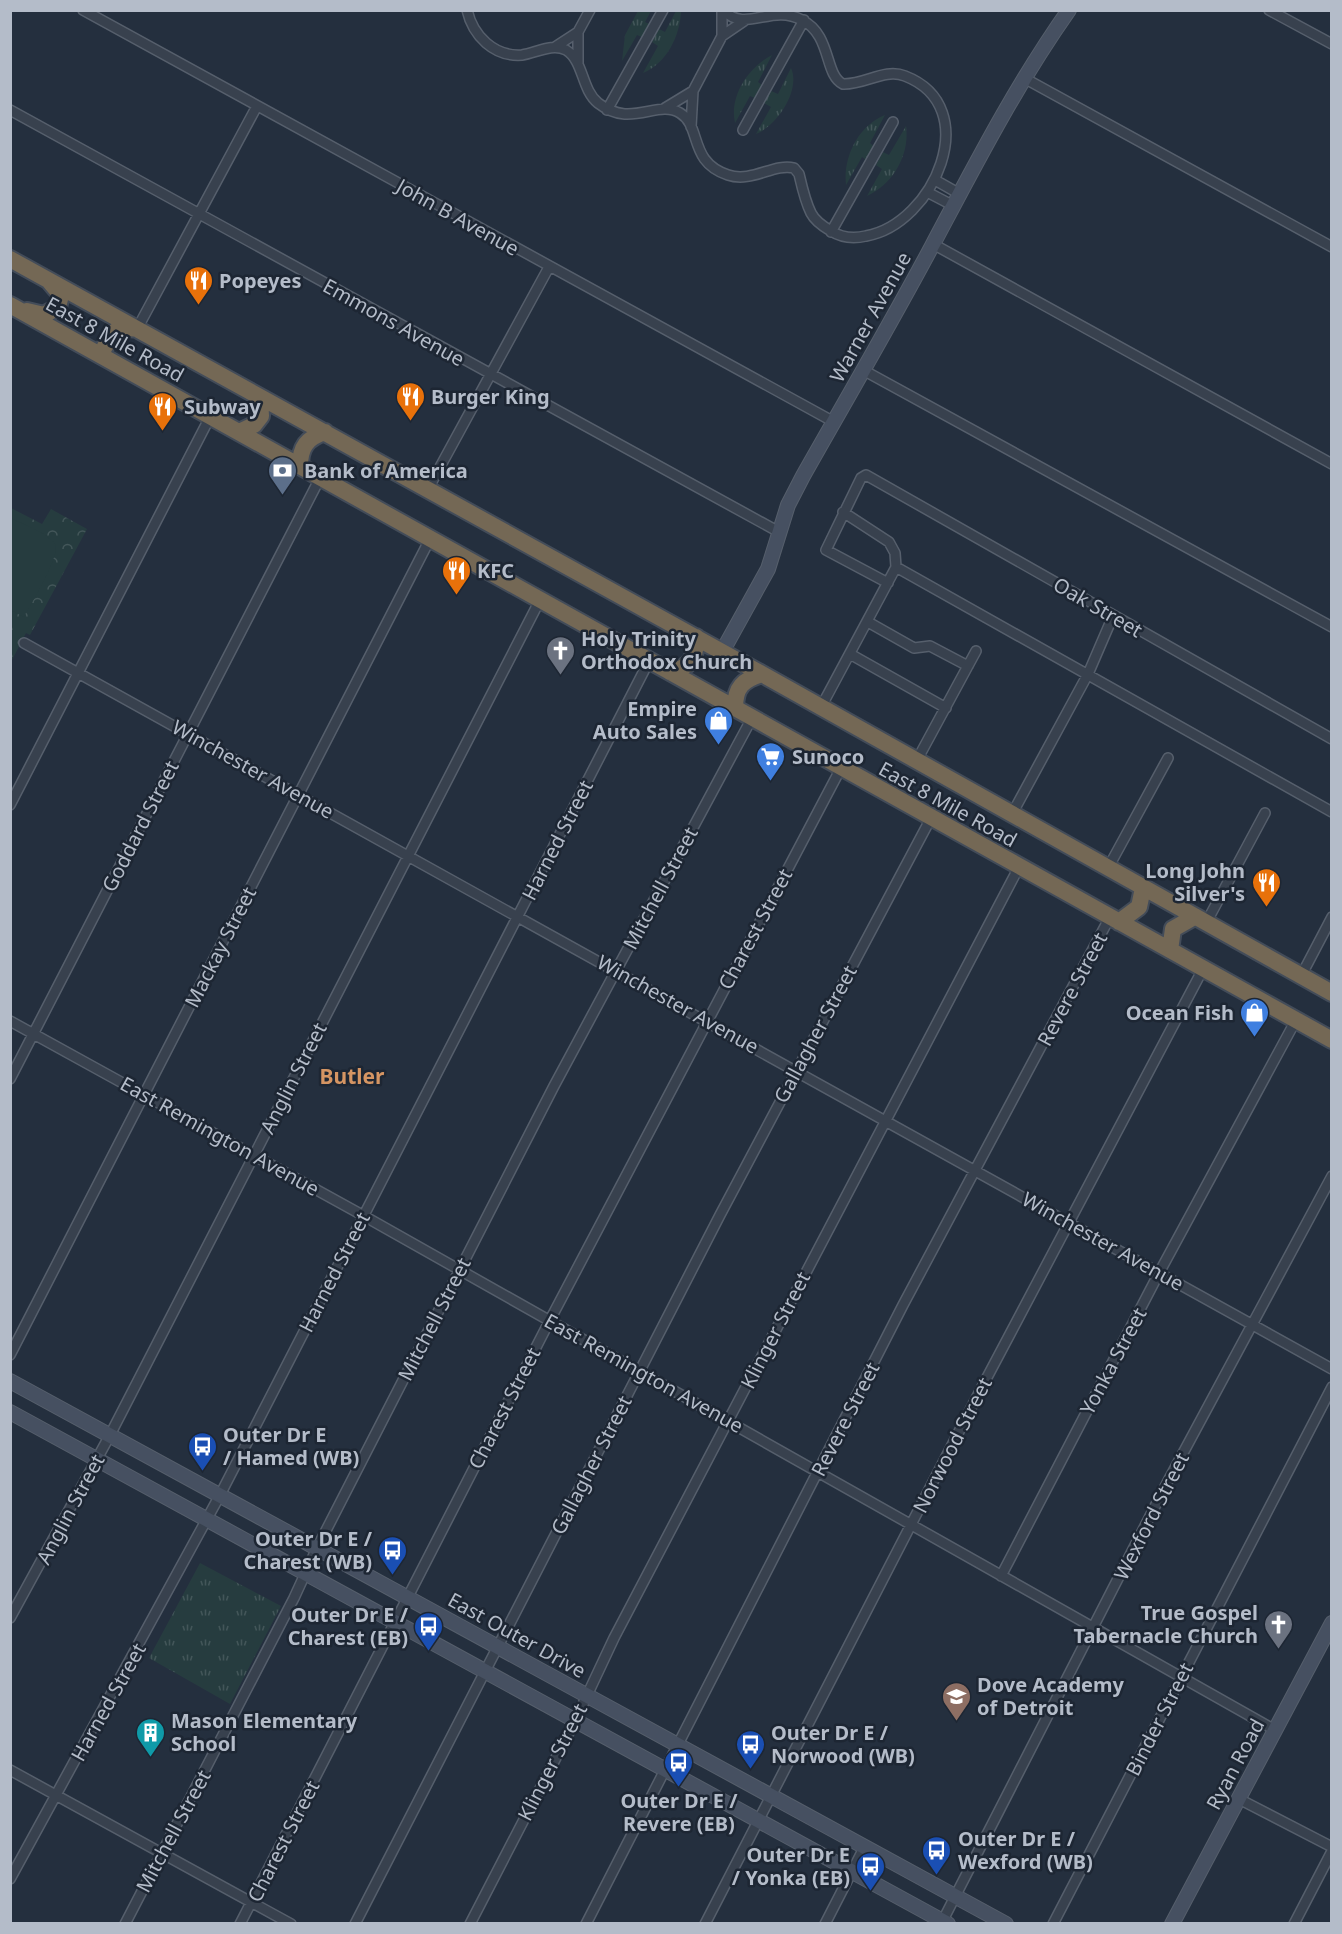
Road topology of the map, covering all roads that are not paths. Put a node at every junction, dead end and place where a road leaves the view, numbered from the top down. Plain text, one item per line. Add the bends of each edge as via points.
1 (84, 10) edge
2 (467, 10) edge
3 (590, 10) edge
4 (663, 10) edge
5 (723, 10) edge
6 (1069, 10) edge
7 (1269, 10) edge
8 (804, 20) junction
9 (744, 21) junction
10 (578, 32) junction
11 (722, 36) junction
12 (1332, 44) edge
13 (550, 48) junction
14 (578, 66) junction
15 (1024, 78) junction
16 (693, 91) junction
17 (257, 106) junction
18 (664, 109) junction
19 (10, 110) edge
20 (607, 110) junction
21 (893, 122) dead end
22 (691, 128) junction
23 (743, 130) dead end
24 (936, 180) junction
25 (929, 193) junction
26 (955, 199) junction
27 (199, 214) junction
28 (831, 232) junction
29 (933, 244) junction
30 (1332, 247) edge
31 (10, 259) edge
32 (549, 267) junction
33 (36, 273) junction
34 (10, 304) edge
35 (138, 329) junction
36 (100, 355) junction
37 (863, 370) junction
38 (490, 375) junction
39 (260, 397) junction
40 (210, 417) junction
41 (834, 422) junction
42 (239, 432) junction
43 (325, 432) junction
44 (1332, 464) edge
45 (300, 466) junction
46 (320, 478) junction
47 (428, 489) junction
48 (843, 512) junction
49 (778, 532) junction
50 (430, 539) junction
51 (896, 567) junction
52 (888, 584) junction
53 (540, 600) junction
54 (1113, 616) junction
55 (868, 622) junction
56 (1332, 627) edge
57 (696, 637) junction
58 (24, 643) dead end
59 (976, 651) dead end
60 (722, 652) junction
61 (850, 654) junction
62 (649, 661) junction
63 (968, 666) junction
64 (670, 672) junction
65 (78, 673) junction
66 (762, 674) junction
67 (1088, 674) junction
68 (822, 707) junction
69 (735, 708) junction
70 (946, 708) junction
71 (752, 718) junction
72 (188, 734) junction
73 (1332, 739) edge
74 (1168, 758) dead end
75 (917, 760) junction
76 (842, 768) junction
77 (298, 794) junction
78 (10, 805) edge
79 (1332, 812) edge
80 (1265, 813) dead end
81 (1012, 814) junction
82 (931, 818) junction
83 (408, 855) junction
84 (1019, 867) junction
85 (1108, 868) junction
86 (1143, 888) junction
87 (518, 915) junction
88 (1332, 917) edge
89 (1114, 920) junction
90 (1200, 920) junction
91 (1170, 950) junction
92 (1203, 969) junction
93 (616, 970) junction
94 (1301, 976) junction
95 (1332, 993) edge
96 (706, 1020) junction
97 (1296, 1020) junction
98 (10, 1021) edge
99 (34, 1034) junction
100 (1332, 1040) edge
101 (796, 1070) junction
102 (10, 1079) edge
103 (144, 1094) junction
104 (885, 1120) junction
105 (254, 1155) junction
106 (975, 1170) junction
107 (1332, 1176) edge
108 (364, 1215) junction
109 (1069, 1223) junction
110 (459, 1269) junction
111 (1159, 1273) junction
112 (550, 1320) junction
113 (1252, 1324) junction
114 (10, 1355) edge
115 (1332, 1368) edge
116 (639, 1371) junction
117 (10, 1381) edge
118 (1332, 1387) edge
119 (10, 1412) edge
120 (728, 1421) junction
121 (110, 1435) junction
122 (97, 1460) junction
123 (818, 1471) junction
124 (220, 1495) junction
125 (207, 1520) junction
126 (911, 1524) junction
127 (317, 1548) junction
128 (306, 1574) junction
129 (1001, 1576) junction
130 (408, 1597) junction
131 (10, 1618) edge
132 (396, 1623) junction
133 (1332, 1623) edge
134 (1093, 1627) junction
135 (498, 1647) junction
136 (485, 1672) junction
137 (1180, 1676) junction
138 (586, 1694) junction
139 (575, 1721) junction
140 (1275, 1730) junction
141 (678, 1744) junction
142 (10, 1770) edge
143 (666, 1770) junction
144 (56, 1795) junction
145 (771, 1796) junction
146 (1239, 1798) junction
147 (758, 1820) junction
148 (865, 1846) junction
149 (1332, 1849) edge
150 (162, 1852) junction
151 (852, 1871) junction
152 (10, 1879) edge
153 (956, 1896) junction
154 (251, 1902) junction
155 (125, 1923) edge
156 (240, 1923) edge
157 (291, 1923) edge
158 (355, 1923) edge
159 (470, 1923) edge
160 (586, 1923) edge
161 (705, 1923) edge
162 (825, 1923) edge
163 (944, 1923) edge
164 (1006, 1923) edge
165 (1053, 1923) edge
166 (1172, 1923) edge
167 (1294, 1923) edge

1 - 17 street, John B Avenue
2 - 13 street via 476,34 500,51 521,55
3 - 10 street
4 - 20 street
5 - 9 street
5 - 11 street
6 - 15 main road, Warner Avenue
7 - 12 street
8 - 9 street via 777,13
8 - 23 street
8 - 24 street via 822,39 837,81 850,84 895,74 916,82 934,99 945,133
9 - 11 street
10 - 13 street
10 - 14 street
11 - 16 street
13 - 14 street via 572,55
14 - 20 street via 589,94
15 - 26 main road, Warner Avenue
15 - 30 street
16 - 18 street
16 - 22 street
17 - 27 street
17 - 32 street, John B Avenue
18 - 20 street via 634,115
18 - 22 street via 684,115
19 - 27 street, Emmons Avenue
21 - 28 street
22 - 28 street via 702,156 728,175 745,177 794,168 812,214
24 - 25 street
24 - 26 street
25 - 26 street
25 - 28 street via 913,212 877,234 846,238
26 - 29 main road, Warner Avenue
27 - 35 street
27 - 38 street, Emmons Avenue
29 - 37 main road, Warner Avenue
29 - 44 street
31 - 33 highway, East 8 Mile Road
32 - 38 street
32 - 41 street, John B Avenue
33 - 34 highway via 59,290 58,307 44,315
33 - 35 highway, East 8 Mile Road
34 - 36 highway, East 8 Mile Road
35 - 36 highway via 116,330
35 - 39 highway, East 8 Mile Road
36 - 40 highway, East 8 Mile Road
37 - 41 main road, Warner Avenue
37 - 56 street
38 - 47 street
38 - 49 street, Emmons Avenue
39 - 42 highway via 261,416 254,425
39 - 43 highway, East 8 Mile Road
40 - 42 highway, East 8 Mile Road
40 - 65 street
41 - 49 main road, Warner Avenue via 788,505
42 - 45 highway, East 8 Mile Road
43 - 45 highway via 303,446
43 - 47 highway, East 8 Mile Road
45 - 46 highway, East 8 Mile Road
46 - 50 highway, East 8 Mile Road
46 - 72 street, Goddard Street
47 - 57 highway, East 8 Mile Road
48 - 51 street via 889,542
48 - 52 street via 826,550
48 - 54 street, Oak Street via 866,475
49 - 60 main road, Warner Avenue via 768,568
50 - 53 highway, East 8 Mile Road
50 - 77 street, Mackay Street
51 - 52 street
51 - 67 street
52 - 55 street
53 - 62 highway, East 8 Mile Road
53 - 83 street, Anglin Street
54 - 67 street
54 - 73 street, Oak Street
55 - 61 street
55 - 63 street via 914,648 930,646
57 - 60 highway, East 8 Mile Road
57 - 64 highway via 696,652 690,663
58 - 65 street, Winchester Avenue
59 - 63 street
60 - 66 highway, East 8 Mile Road
61 - 68 street
61 - 70 street
62 - 64 highway, East 8 Mile Road
62 - 87 street, Harned Street
63 - 70 street
64 - 69 highway, East 8 Mile Road
65 - 72 street, Winchester Avenue
65 - 78 street
66 - 68 highway, East 8 Mile Road
66 - 69 highway via 741,684
67 - 79 street
67 - 81 street
68 - 75 highway, East 8 Mile Road
69 - 71 highway, East 8 Mile Road
70 - 75 street
71 - 76 highway, East 8 Mile Road
71 - 93 street, Mitchell Street
72 - 77 street, Winchester Avenue
72 - 99 street, Goddard Street
74 - 85 street
75 - 81 highway, East 8 Mile Road
76 - 82 highway, East 8 Mile Road
76 - 96 street, Charest Street
77 - 83 street, Winchester Avenue
77 - 103 street, Mackay Street
80 - 90 street
81 - 85 highway, East 8 Mile Road
82 - 84 highway, East 8 Mile Road
82 - 101 street, Gallagher Street
83 - 87 street, Winchester Avenue
83 - 105 street, Anglin Street
84 - 89 highway, East 8 Mile Road
84 - 104 street, Klinger Street
85 - 86 highway, East 8 Mile Road
86 - 89 highway via 1139,907 1131,916
86 - 90 highway, East 8 Mile Road
87 - 93 street, Winchester Avenue
87 - 108 street, Harned Street
88 - 94 street
89 - 91 highway, East 8 Mile Road
89 - 106 street, Revere Street
90 - 91 highway via 1173,929
90 - 94 highway, East 8 Mile Road
91 - 92 highway, East 8 Mile Road
92 - 97 highway, East 8 Mile Road
92 - 109 street, Norwood Street
93 - 96 street, Winchester Avenue
93 - 110 street, Mitchell Street
94 - 95 highway, East 8 Mile Road
96 - 101 street, Winchester Avenue
96 - 112 street, Charest Street
97 - 100 highway, East 8 Mile Road
97 - 111 street, Yonka Street
98 - 99 street, East Remington Avenue
99 - 102 street, Goddard Street
99 - 103 street, East Remington Avenue
101 - 104 street, Winchester Avenue
101 - 116 street, Gallagher Street
103 - 105 street, East Remington Avenue
103 - 114 street, Mackay Street
104 - 106 street, Winchester Avenue
104 - 120 street, Klinger Street
105 - 108 street, East Remington Avenue
105 - 121 street, Anglin Street
106 - 109 street, Winchester Avenue
106 - 123 street, Revere Street
107 - 113 street, Wexford Street
108 - 110 street, East Remington Avenue
108 - 124 street, Harned Street
109 - 111 street, Winchester Avenue
109 - 126 street, Norwood Street
110 - 112 street, East Remington Avenue
110 - 127 street, Mitchell Street
111 - 113 street, Winchester Avenue
111 - 129 street, Yonka Street
112 - 116 street, East Remington Avenue
112 - 130 street, Charest Street
113 - 115 street, Winchester Avenue
113 - 134 street, Wexford Street
116 - 120 street, East Remington Avenue
116 - 135 street, Gallagher Street
117 - 121 main road, East Outer Drive
118 - 137 street, Binder Street
119 - 122 main road
120 - 123 street, East Remington Avenue
120 - 138 street, Klinger Street
121 - 122 street, Anglin Street
121 - 124 main road, East Outer Drive
122 - 125 main road
122 - 131 street, Anglin Street
123 - 126 street, East Remington Avenue
123 - 141 street, Revere Street
124 - 125 street, Harned Street
124 - 127 main road, East Outer Drive
125 - 128 main road
125 - 144 street, Harned Street
126 - 129 street, East Remington Avenue
126 - 145 street, Norwood Street
127 - 128 street, Mitchell Street
127 - 130 main road, East Outer Drive
128 - 132 main road
128 - 150 street, Mitchell Street
129 - 134 street, East Remington Avenue
130 - 132 street, Charest Street
130 - 135 main road, East Outer Drive
132 - 136 main road
132 - 154 street, Charest Street
133 - 140 main road, Ryan Road
134 - 137 street, East Remington Avenue
134 - 153 street, Wexford Street
135 - 136 street, Gallagher Street
135 - 138 main road, East Outer Drive
136 - 139 main road
136 - 158 street, Gallagher Street
137 - 140 street, East Remington Avenue
137 - 165 street, Binder Street
138 - 139 street, Klinger Street
138 - 141 main road, East Outer Drive
139 - 143 main road
139 - 159 street, Klinger Street
140 - 146 main road, Ryan Road
141 - 143 street, Revere Street
141 - 145 main road, East Outer Drive
142 - 144 street
143 - 147 main road
143 - 160 street, Revere Street
144 - 150 street
144 - 152 street, Harned Street
145 - 147 street, Norwood Street
145 - 148 main road, East Outer Drive
146 - 149 street
146 - 166 main road, Ryan Road
147 - 151 main road
147 - 161 street, Norwood Street
148 - 151 street
148 - 153 main road, East Outer Drive
149 - 167 street
150 - 154 street
150 - 155 street, Mitchell Street
151 - 162 street
151 - 163 main road
153 - 163 street, Wexford Street
153 - 164 main road, East Outer Drive
154 - 156 street, Charest Street
154 - 157 street

